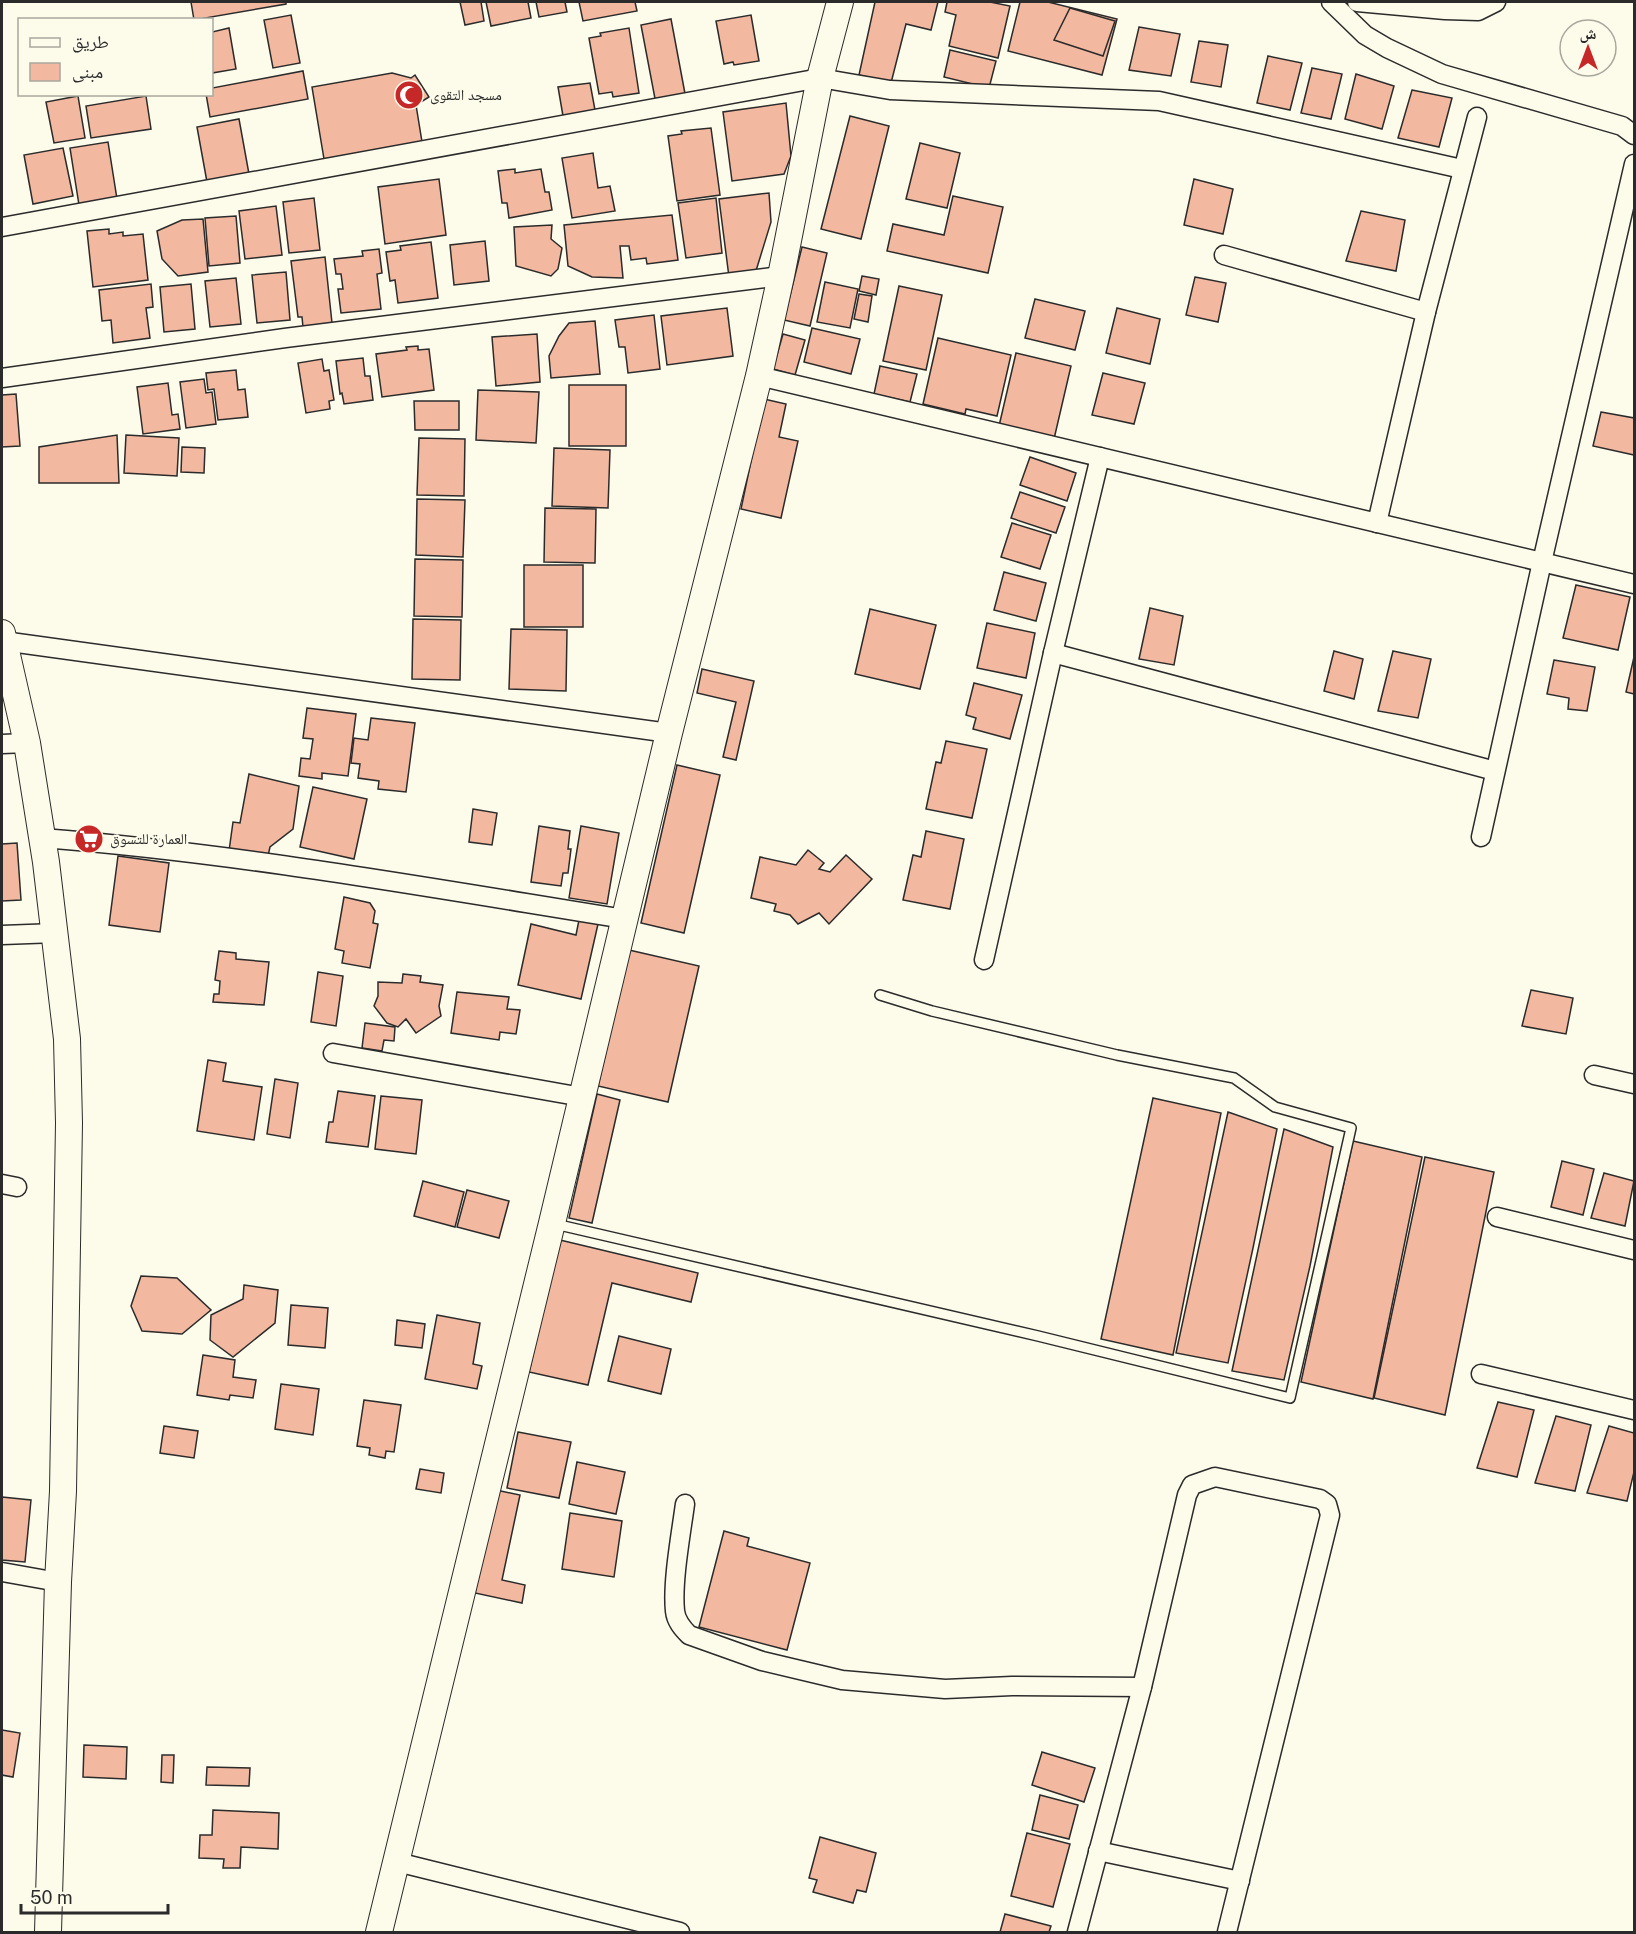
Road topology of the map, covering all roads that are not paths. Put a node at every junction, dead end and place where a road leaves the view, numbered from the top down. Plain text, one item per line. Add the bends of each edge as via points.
1 (840, 2) edge
2 (1331, 2) edge
3 (1357, 2) edge
4 (1496, 2) edge
5 (820, 78) junction
6 (1477, 117) dead end
7 (1635, 135) edge
8 (1635, 164) edge
9 (1462, 169) junction
10 (2, 227) edge
11 (1224, 255) dead end
12 (781, 276) junction
13 (1426, 312) junction
14 (759, 376) junction
15 (2, 378) edge
16 (1100, 457) junction
17 (1377, 523) junction
18 (1542, 562) junction
19 (1635, 584) edge
20 (2, 637) edge
21 (1053, 653) junction
22 (669, 733) junction
23 (14, 743) edge
24 (1495, 771) junction
25 (1481, 837) dead end
26 (42, 838) junction
27 (625, 919) junction
28 (56, 933) junction
29 (2, 935) edge
30 (984, 960) dead end
31 (880, 995) dead end
32 (333, 1053) dead end
33 (1594, 1075) dead end
34 (1635, 1084) edge
35 (582, 1097) junction
36 (1497, 1217) dead end
37 (552, 1223) junction
38 (1635, 1250) edge
39 (1481, 1374) dead end
40 (1635, 1410) edge
41 (685, 1504) dead end
42 (2, 1572) edge
43 (58, 1582) junction
44 (1142, 1687) junction
45 (1098, 1851) junction
46 (397, 1862) junction
47 (1240, 1881) junction
48 (48, 1932) edge
49 (379, 1932) edge
50 (680, 1932) edge
51 (1077, 1932) edge
52 (1227, 1932) edge

1 - 5 main road
2 - 7 street via 1365,35 1442,74 1622,126
3 - 4 street via 1445,10 1478,10
5 - 9 street via 890,90 1159,101
5 - 10 street
5 - 12 main road
6 - 9 street
8 - 18 street
9 - 13 street
11 - 13 street
12 - 14 main road
12 - 15 street
13 - 17 street
14 - 16 street
14 - 22 main road
16 - 17 street
16 - 21 street
17 - 18 street
18 - 19 street
18 - 24 street
20 - 22 street
20 - 23 main road
21 - 24 street
21 - 30 street
22 - 27 main road
23 - 26 main road
24 - 25 street
26 - 27 street via 245,859
26 - 28 main road
27 - 35 main road
28 - 29 street
28 - 43 main road via 67,1039 69,1123
31 - 37 lane via 1094,1049 1234,1078 1275,1107 1351,1128 1290,1398
32 - 35 street
33 - 34 street
35 - 37 main road
36 - 38 street
37 - 46 main road
39 - 40 street
41 - 44 street via 675,1612 680,1627 689,1635 762,1661 842,1680 945,1689
42 - 43 street
43 - 48 main road
44 - 45 street
44 - 47 street via 1192,1485 1215,1477 1320,1499 1328,1504 1330,1515
45 - 47 street
45 - 51 street
46 - 49 main road
46 - 50 street
47 - 52 street

